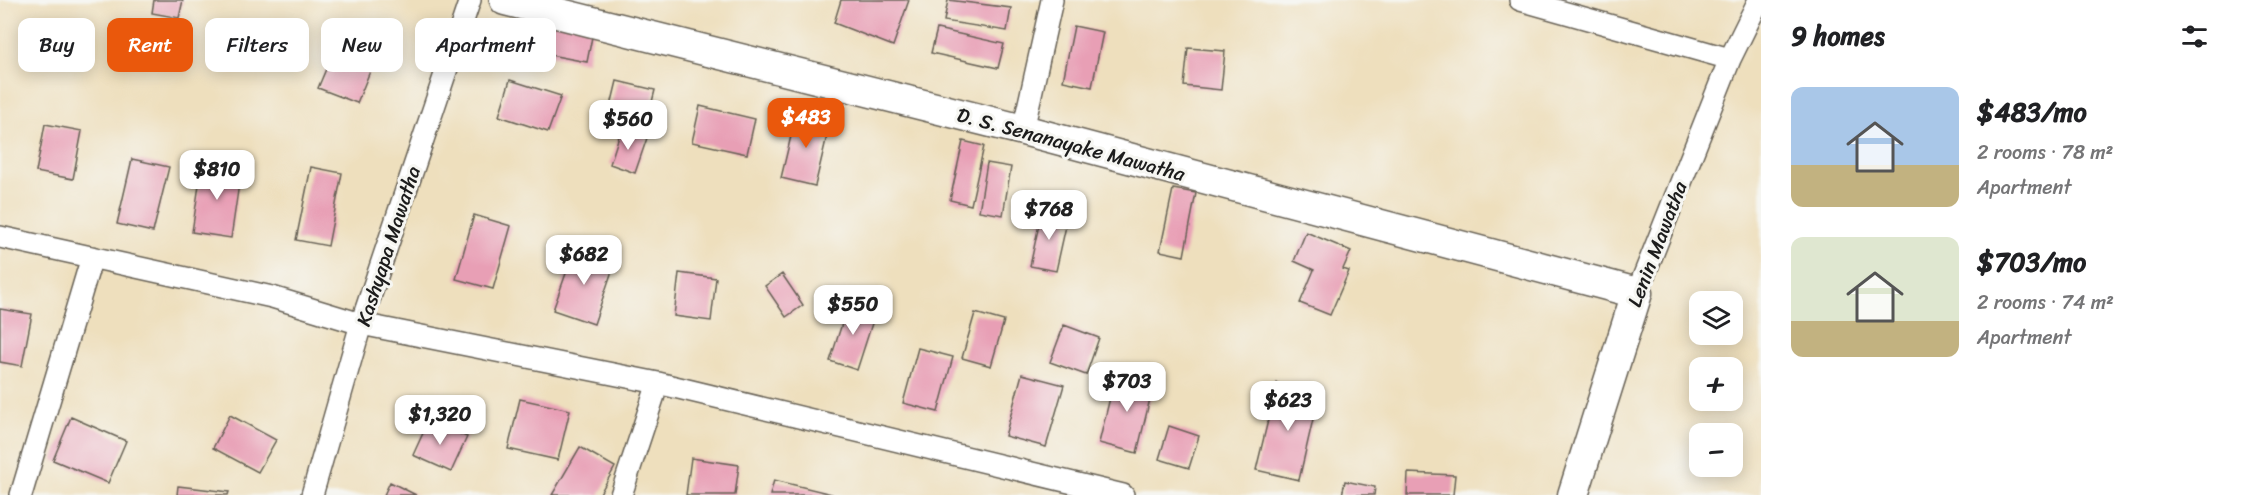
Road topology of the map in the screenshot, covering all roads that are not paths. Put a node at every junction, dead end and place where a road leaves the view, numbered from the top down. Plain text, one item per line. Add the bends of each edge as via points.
1 (470, 0) edge
2 (505, 0) edge
3 (1052, 0) edge
4 (1520, 0) edge
5 (1759, 0) edge
6 (1730, 59) junction
7 (1023, 130) junction
8 (0, 237) edge
9 (92, 257) junction
10 (1637, 293) junction
11 (361, 324) junction
12 (658, 384) junction
13 (21, 495) edge
14 (312, 495) edge
15 (621, 495) edge
16 (1123, 495) edge
17 (1573, 495) edge

1 - 11 street, Kashyapa Mawatha
2 - 7 main road, D. S. Senanayake Mawatha
3 - 7 street
4 - 6 street
5 - 6 street, Lenin Mawatha
6 - 10 street, Lenin Mawatha
7 - 10 main road, D. S. Senanayake Mawatha
8 - 9 street
9 - 11 street via 273,297
9 - 13 street
10 - 17 main road, Lenin Mawatha
11 - 12 street
11 - 14 street, Kashyapa Mawatha
12 - 15 street
12 - 16 street

